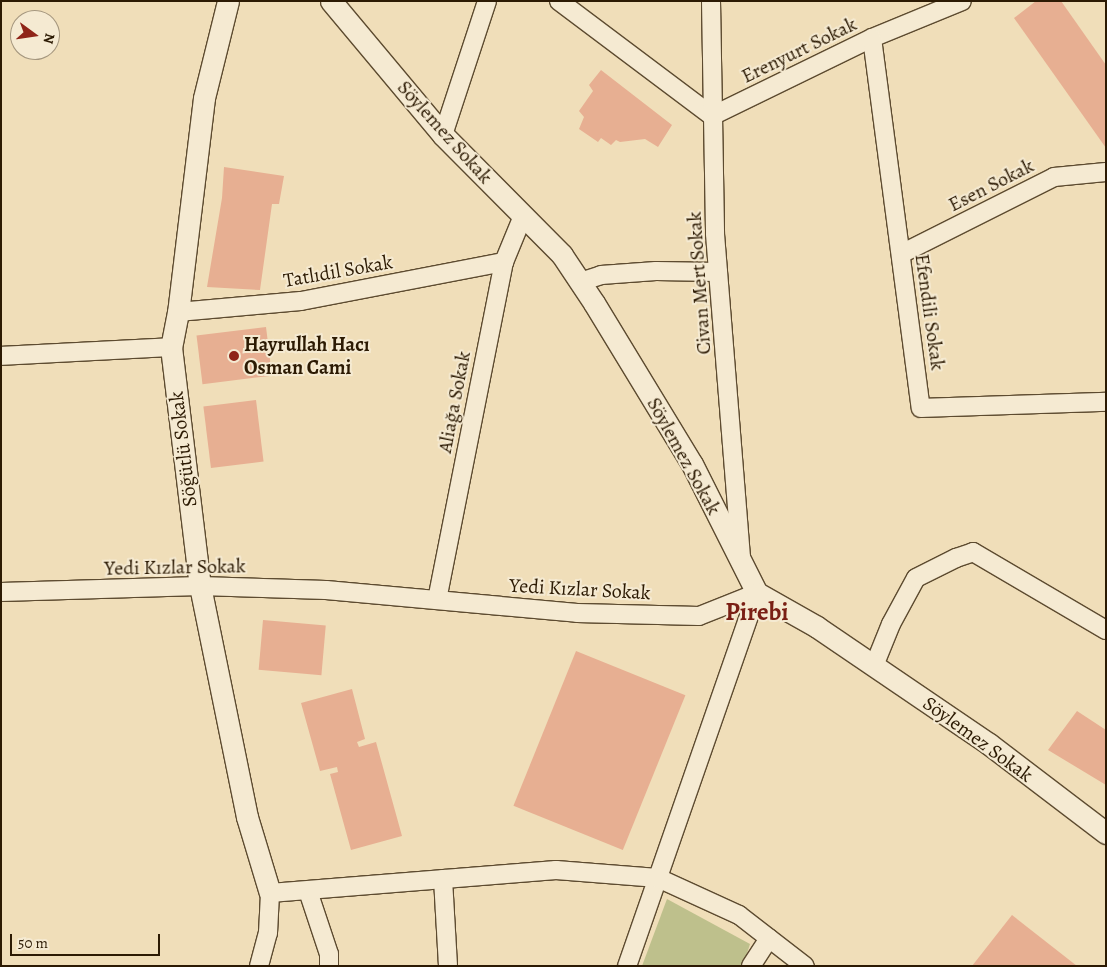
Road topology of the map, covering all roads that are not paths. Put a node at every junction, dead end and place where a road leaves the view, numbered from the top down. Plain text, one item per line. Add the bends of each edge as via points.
1 (228, 1) edge
2 (331, 1) edge
3 (487, 1) edge
4 (559, 1) edge
5 (711, 1) edge
6 (962, 1) edge
7 (872, 38) junction
8 (712, 116) junction
9 (443, 135) junction
10 (1106, 172) edge
11 (523, 216) junction
12 (901, 254) junction
13 (504, 262) junction
14 (718, 272) junction
15 (580, 282) junction
16 (178, 312) junction
17 (171, 347) junction
18 (1, 356) edge
19 (1106, 402) edge
20 (741, 561) junction
21 (200, 586) junction
22 (1, 592) edge
23 (758, 593) junction
24 (437, 600) junction
25 (1106, 630) edge
26 (874, 666) junction
27 (1106, 833) edge
28 (658, 878) junction
29 (443, 879) junction
30 (308, 891) junction
31 (270, 893) junction
32 (769, 938) junction
33 (259, 966) edge
34 (329, 966) edge
35 (448, 966) edge
36 (627, 966) edge
37 (751, 966) edge
38 (805, 966) edge

1 - 16 street, Söğütlü Sokak via 204,98
2 - 9 street, Söylemez Sokak
3 - 9 street
4 - 8 street
5 - 8 street, Civan Mert Sokak
6 - 7 street, Erenyurt Sokak
7 - 8 street, Erenyurt Sokak
7 - 12 street, Efendili Sokak
8 - 14 street, Civan Mert Sokak
9 - 11 street, Söylemez Sokak
10 - 12 street, Esen Sokak via 1054,177
11 - 13 street, Aliağa Sokak
11 - 15 street, Söylemez Sokak via 562,255
12 - 19 street, Efendili Sokak via 922,408
13 - 16 street, Tatlıdil Sokak via 301,301
13 - 24 street, Aliağa Sokak
14 - 15 street via 600,275
14 - 20 street, Civan Mert Sokak
15 - 20 street, Söylemez Sokak via 692,464
16 - 17 street, Söğütlü Sokak
17 - 18 street
17 - 21 street, Söğütlü Sokak
20 - 23 street, Söylemez Sokak
21 - 22 street, Yedi Kızlar Sokak
21 - 24 street, Yedi Kızlar Sokak via 326,590
21 - 31 street, Söğütlü Sokak via 247,817
23 - 24 street, Yedi Kızlar Sokak via 699,616 577,614
23 - 26 street, Söylemez Sokak via 818,627
23 - 28 street
25 - 26 street via 973,552 916,578 891,624
26 - 27 street, Söylemez Sokak via 989,744
28 - 29 street via 556,870
28 - 32 street via 740,916
28 - 36 street
29 - 30 street
29 - 35 street
30 - 31 street
30 - 34 street via 329,954
31 - 33 street via 268,933
32 - 37 street
32 - 38 street

